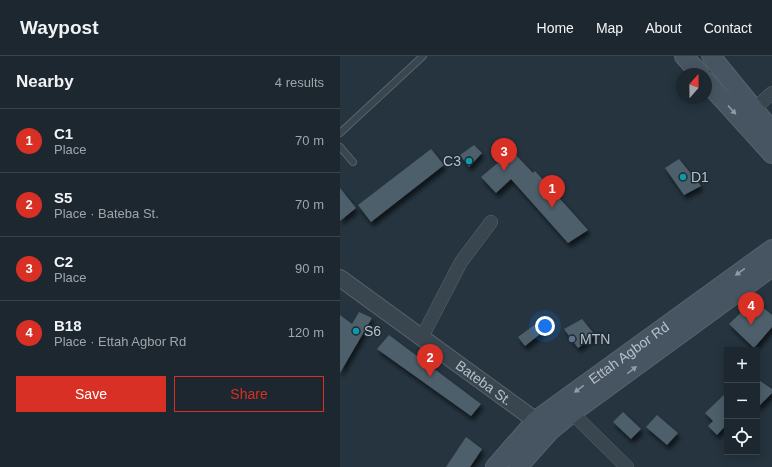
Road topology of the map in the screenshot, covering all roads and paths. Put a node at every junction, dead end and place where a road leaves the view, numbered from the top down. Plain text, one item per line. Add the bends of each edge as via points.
1 (423, 56) edge
2 (684, 56) edge
3 (710, 56) edge
4 (695, 68) edge
5 (712, 88) edge
6 (772, 93) edge
7 (754, 109) junction
8 (772, 131) edge
9 (340, 133) edge
10 (340, 147) edge
11 (772, 154) edge
12 (352, 162) dead end
13 (491, 222) dead end
14 (772, 249) edge
15 (772, 268) edge
16 (340, 278) edge
17 (422, 337) junction
18 (572, 413) junction
19 (536, 420) junction
20 (550, 431) junction
21 (495, 467) edge
22 (518, 467) edge
23 (627, 467) edge

1 - 9 lane
2 - 4 main road
3 - 7 main road
5 -> 11 main road
6 - 7 street
7 - 8 main road
10 - 12 lane
13 - 17 street via 461,262
14 -> 19 main road, Ettah Agbor Rd
18 -> 15 main road, Ettah Agbor Rd
16 - 17 street, Bateba St.
17 - 19 street, Bateba St.
18 - 20 main road, Ettah Agbor Rd
18 - 23 street
19 - 20 street, Bateba St.
19 - 21 main road, Ettah Agbor Rd
20 - 22 main road, Ettah Agbor Rd

